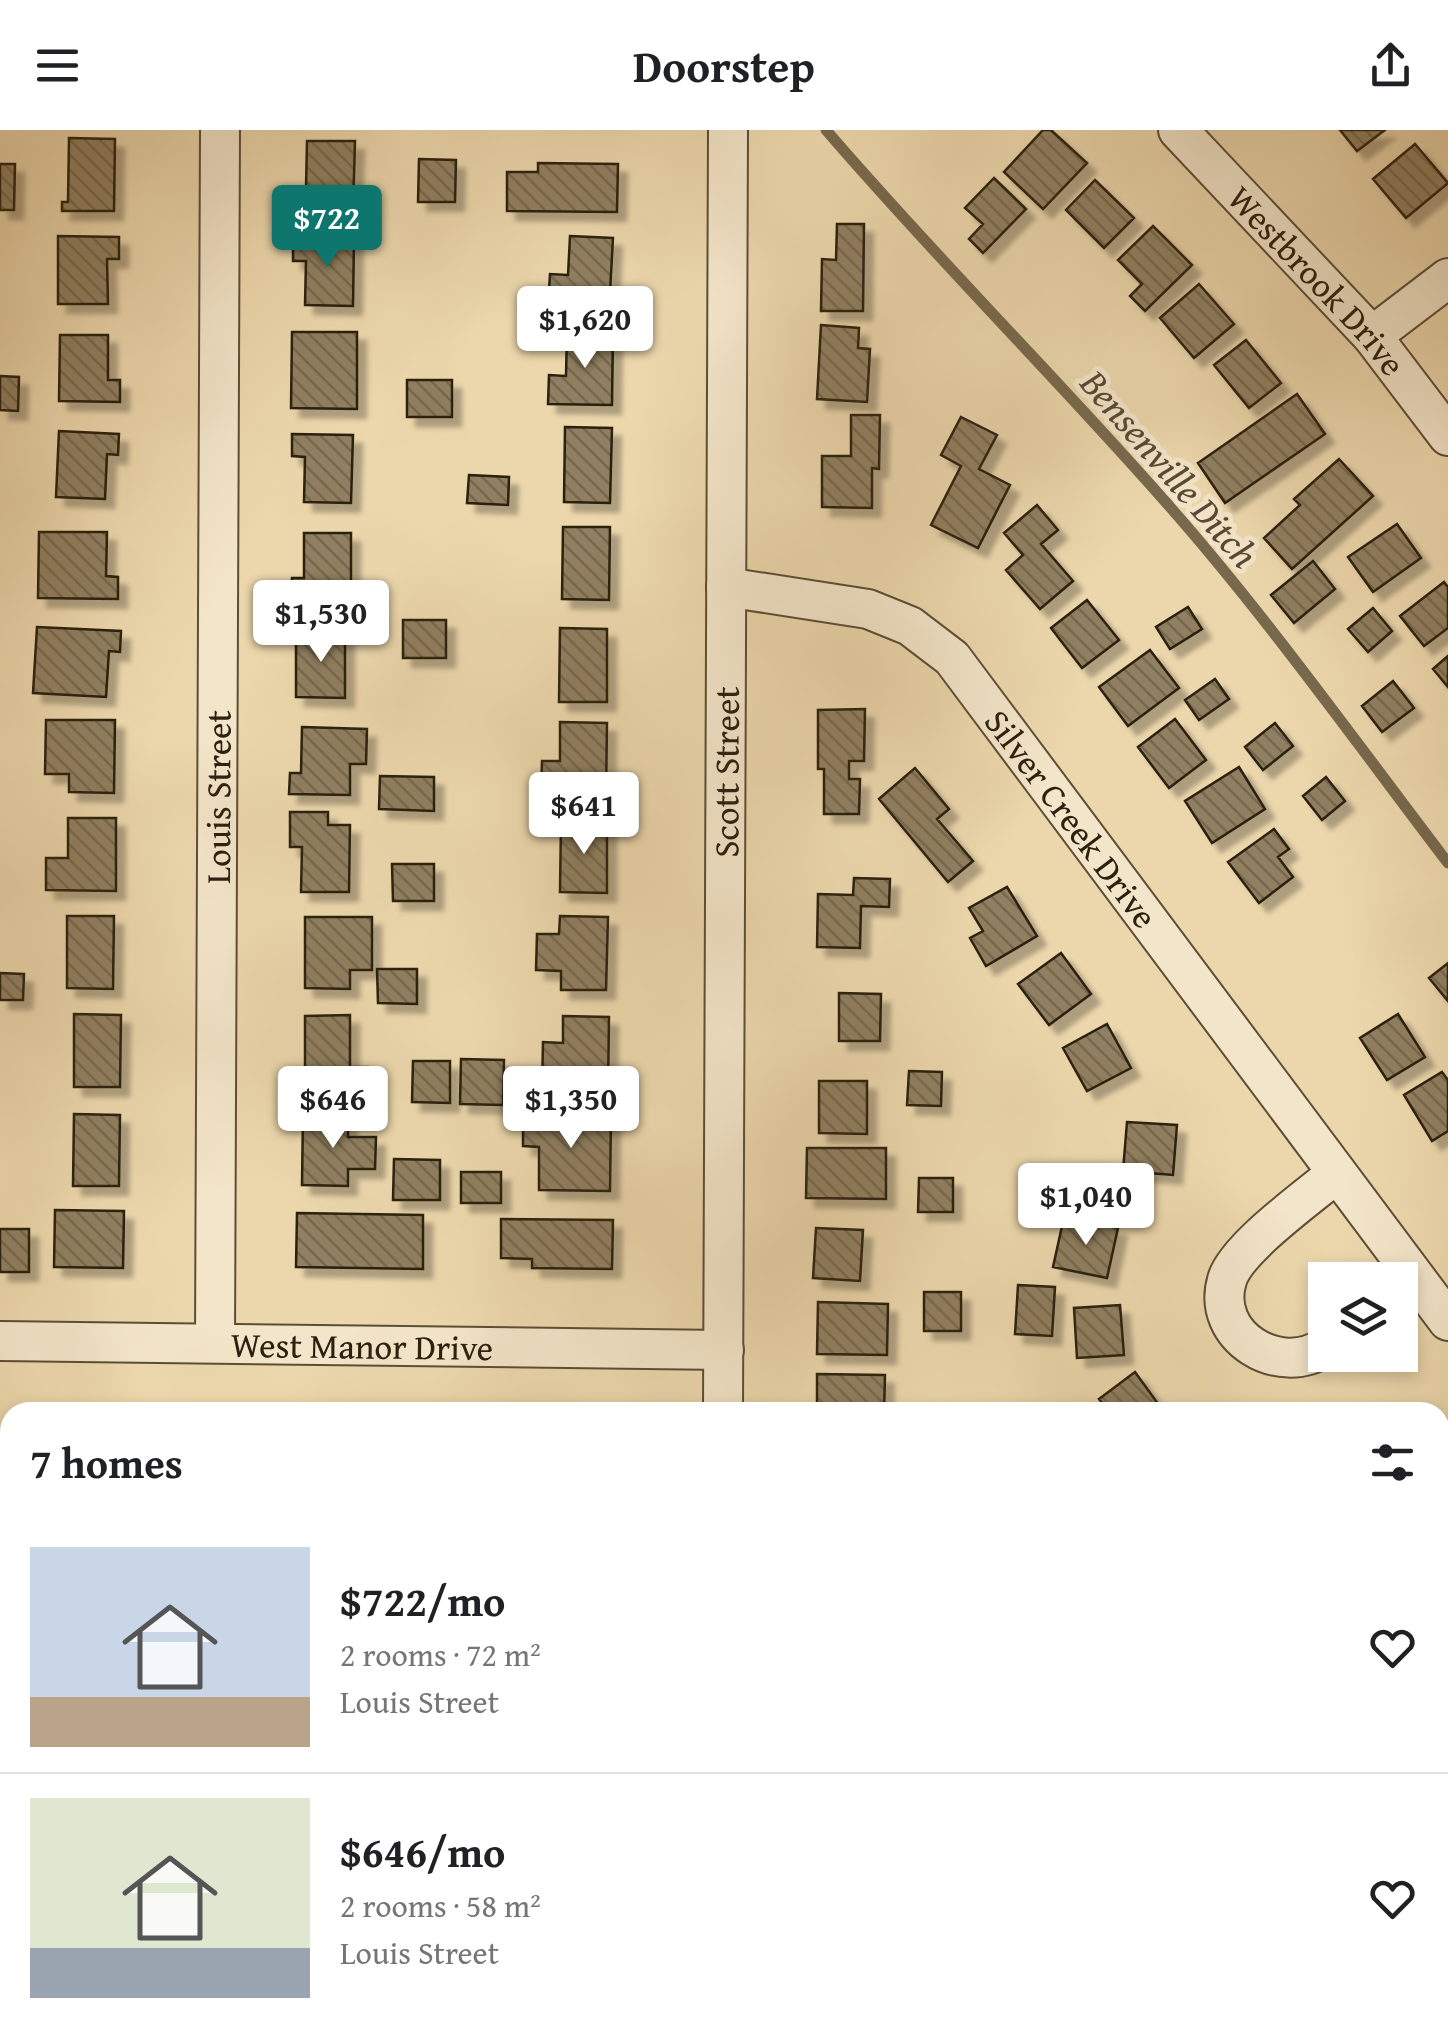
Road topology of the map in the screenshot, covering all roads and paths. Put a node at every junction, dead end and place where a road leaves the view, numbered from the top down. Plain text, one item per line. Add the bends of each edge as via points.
1 (220, 130) edge
2 (728, 130) edge
3 (1178, 130) edge
4 (1448, 278) edge
5 (1372, 336) junction
6 (1448, 436) edge
7 (726, 587) junction
8 (1338, 1173) junction
9 (1394, 1262) edge
10 (1418, 1295) edge
11 (1448, 1322) edge
12 (0, 1341) edge
13 (214, 1342) junction
14 (724, 1350) junction
15 (1308, 1355) edge
16 (724, 1402) edge

1 - 13 street, Louis Street
2 - 7 street, Scott Street
3 - 5 street, Westbrook Drive
4 - 5 street
5 - 6 street, Westbrook Drive
7 - 8 street, Silver Creek Drive via 868,609 910,626 952,658
7 - 14 street, Scott Street
8 - 9 street, Silver Creek Drive
8 - 15 street via 1234,1264 1226,1280 1223,1309 1235,1334 1280,1358
10 - 11 street, Silver Creek Drive
12 - 13 street, West Manor Drive
13 - 14 street, West Manor Drive
14 - 16 street, Scott Street

